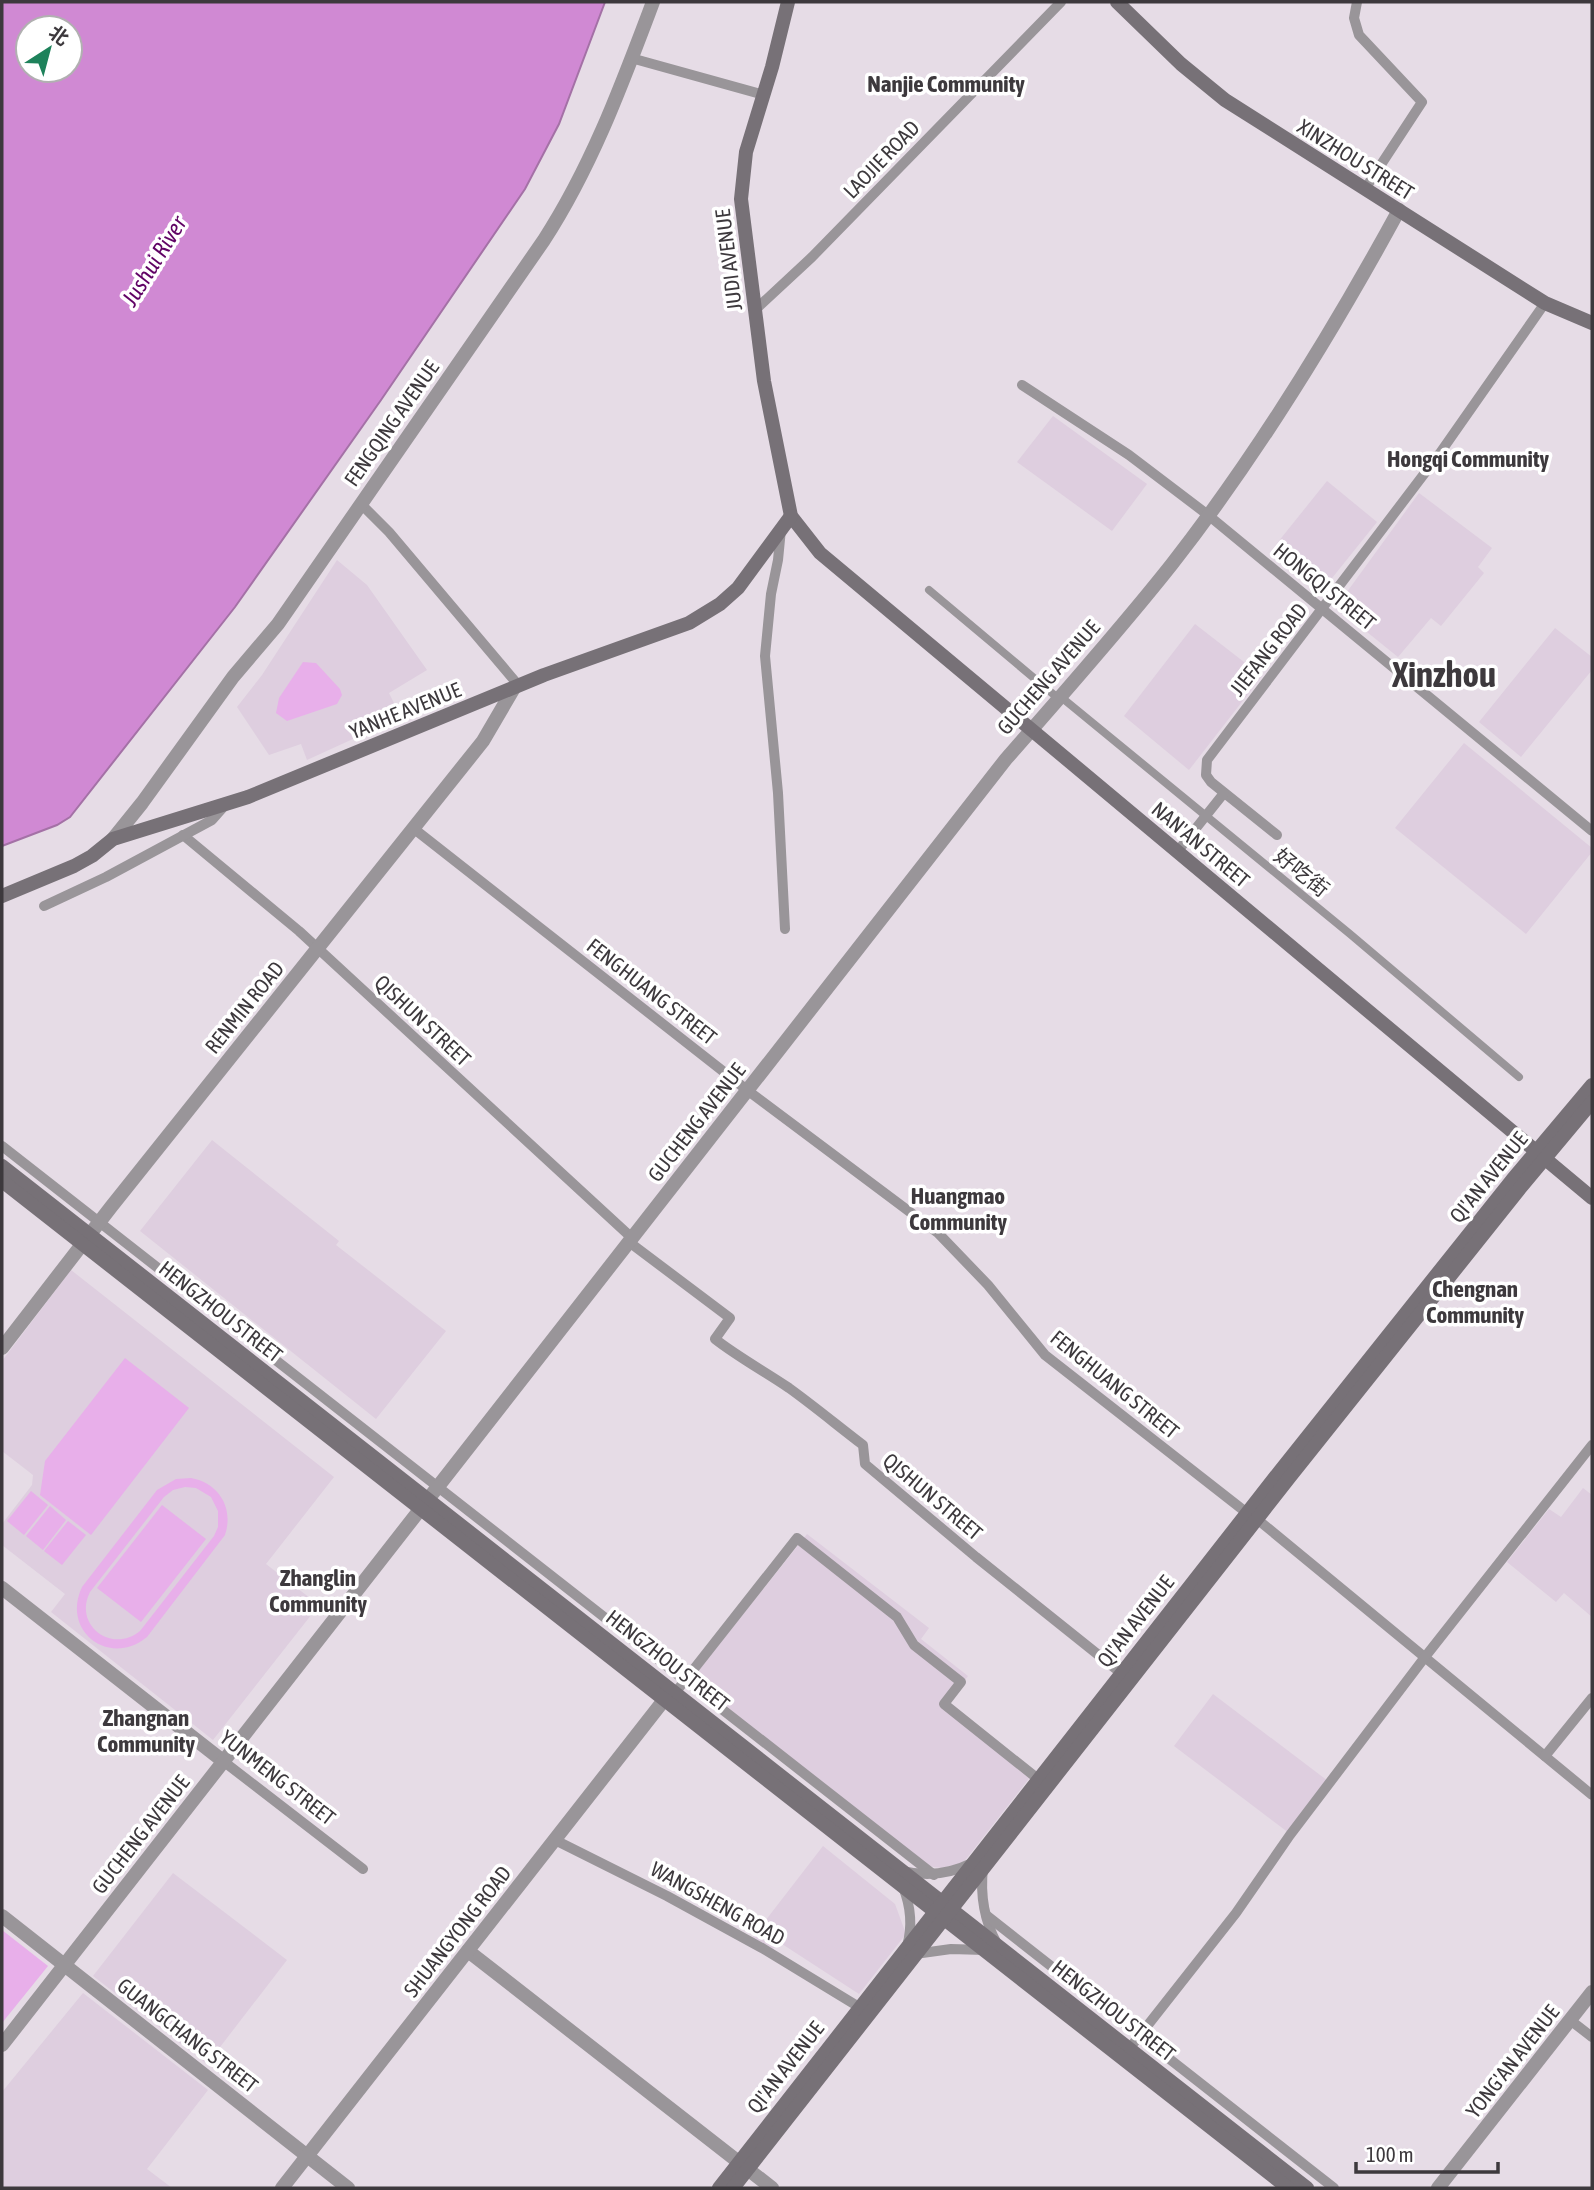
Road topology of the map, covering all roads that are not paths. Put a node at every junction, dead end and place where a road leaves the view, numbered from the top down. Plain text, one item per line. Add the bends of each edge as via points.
1 (653, 2) edge
2 (788, 2) edge
3 (1061, 2) edge
4 (1117, 2) edge
5 (1357, 2) edge
6 (631, 58) junction
7 (764, 95) junction
8 (1365, 189) junction
9 (1399, 210) junction
10 (1545, 303) junction
11 (755, 310) junction
12 (1592, 323) edge
13 (1023, 385) dead end
14 (361, 504) junction
15 (1208, 515) junction
16 (791, 516) junction
17 (781, 529) junction
18 (929, 590) dead end
19 (1323, 609) junction
20 (517, 687) junction
21 (1060, 698) junction
22 (1032, 730) junction
23 (1224, 793) junction
24 (226, 803) junction
25 (1206, 816) junction
26 (413, 828) junction
27 (1592, 831) edge
28 (183, 835) junction
29 (1277, 835) dead end
30 (113, 839) junction
31 (1177, 852) junction
32 (2, 896) edge
33 (44, 906) dead end
34 (785, 929) dead end
35 (317, 948) junction
36 (1519, 1077) dead end
37 (1592, 1085) edge
38 (747, 1090) junction
39 (1592, 1102) edge
40 (2, 1146) edge
41 (1540, 1155) junction
42 (2, 1166) edge
43 (2, 1181) edge
44 (1592, 1198) edge
45 (99, 1223) junction
46 (86, 1240) junction
47 (631, 1240) junction
48 (2, 1348) edge
49 (1592, 1445) edge
50 (437, 1487) junction
51 (424, 1504) junction
52 (1252, 1516) junction
53 (2, 1588) edge
54 (1424, 1657) junction
55 (1121, 1673) junction
56 (684, 1680) junction
57 (669, 1696) junction
58 (1592, 1698) edge
59 (1545, 1756) junction
60 (223, 1761) junction
61 (1038, 1779) junction
62 (1592, 1795) edge
63 (555, 1840) junction
64 (977, 1865) junction
65 (363, 1870) dead end
66 (903, 1871) junction
67 (934, 1875) junction
68 (903, 1887) junction
69 (942, 1910) junction
70 (986, 1915) junction
71 (2, 1916) edge
72 (999, 1946) junction
73 (911, 1950) junction
74 (984, 1950) junction
75 (468, 1951) junction
76 (64, 1965) junction
77 (1592, 1992) edge
78 (859, 2007) junction
79 (1570, 2020) junction
80 (1139, 2036) junction
81 (1592, 2037) edge
82 (2, 2045) edge
83 (1129, 2049) junction
84 (308, 2156) junction
85 (743, 2166) junction
86 (282, 2188) edge
87 (348, 2188) edge
88 (719, 2188) edge
89 (733, 2188) edge
90 (772, 2188) edge
91 (1288, 2188) edge
92 (1307, 2188) edge
93 (1334, 2188) edge
94 (1438, 2188) edge

1 - 6 street, FENGQING AVENUE
2 - 7 main road, JUDI AVENUE
3 - 11 street, LAOJIE ROAD
4 - 8 main road, XINZHOU STREET via 1226,100
5 - 8 street via 1354,18 1359,35 1422,102
6 - 7 street
6 - 14 street, FENGQING AVENUE via 599,141 556,222
7 - 11 main road, JUDI AVENUE via 746,152 741,199
8 - 9 main road, XINZHOU STREET
9 - 10 main road, XINZHOU STREET
9 - 15 street, GUCHENG AVENUE via 1321,348
10 - 12 main road, XINZHOU STREET
10 - 19 street, JIEFANG ROAD
11 - 16 main road, JUDI AVENUE
13 - 15 street, HONGQI STREET via 1129,455
14 - 20 street
14 - 30 street, FENGQING AVENUE via 278,624
15 - 19 street, HONGQI STREET
15 - 21 street, GUCHENG AVENUE
16 - 17 main road, YANHE AVENUE
16 - 22 main road, NAN'AN STREET via 820,553
17 - 20 main road, YANHE AVENUE via 738,588 700,618
17 - 34 street via 765,656
18 - 21 street, 好吃街
19 - 23 street, JIEFANG ROAD via 1209,757 1206,775
19 - 27 street, HONGQI STREET
20 - 24 main road, YANHE AVENUE
20 - 26 street, RENMIN ROAD via 483,741
21 - 22 street, GUCHENG AVENUE
21 - 25 street, 好吃街
22 - 31 main road, NAN'AN STREET
22 - 38 street, GUCHENG AVENUE
23 - 25 street
23 - 29 street, JIEFANG ROAD
24 - 28 street via 212,820
24 - 30 main road, YANHE AVENUE
25 - 31 street
25 - 36 street, 好吃街
26 - 35 street, RENMIN ROAD
26 - 38 street, FENGHUANG STREET
28 - 33 street
28 - 35 street, QISHUN STREET
30 - 32 main road, YANHE AVENUE via 83,862
31 - 41 main road, NAN'AN STREET
35 - 45 street, RENMIN ROAD
35 - 47 street, QISHUN STREET
37 - 41 main road, QI'AN AVENUE
38 - 47 street, GUCHENG AVENUE
38 - 52 street, FENGHUANG STREET via 938,1233 1045,1355
39 - 41 main road, QI'AN AVENUE
40 - 45 street
41 - 44 main road, NAN'AN STREET
41 - 52 main road, QI'AN AVENUE
42 - 46 main road, HENGZHOU STREET
43 - 46 main road, HENGZHOU STREET
45 - 46 street, RENMIN ROAD
45 - 50 street
46 - 48 street, RENMIN ROAD
46 - 51 main road, HENGZHOU STREET
47 - 50 street, GUCHENG AVENUE
47 - 55 street, QISHUN STREET via 730,1318 715,1339 863,1445 865,1464
49 - 54 street
50 - 51 street, GUCHENG AVENUE
50 - 56 street
51 - 57 main road, HENGZHOU STREET
51 - 60 street, GUCHENG AVENUE
52 - 54 street, FENGHUANG STREET
52 - 55 main road, QI'AN AVENUE
52 - 64 main road, QI'AN AVENUE
53 - 60 street, YUNMENG STREET
54 - 59 street, FENGHUANG STREET
54 - 80 street via 1236,1913
55 - 61 main road, QI'AN AVENUE
56 - 57 street, SHUANGYONG ROAD
56 - 61 street, SHUANGYONG ROAD via 797,1538 897,1618 914,1645 961,1682 944,1704
56 - 67 street
57 - 63 street, SHUANGYONG ROAD
57 - 66 main road, HENGZHOU STREET
57 - 68 main road, HENGZHOU STREET
58 - 59 street
59 - 62 street, FENGHUANG STREET
60 - 65 street, YUNMENG STREET
60 - 76 street, GUCHENG AVENUE
61 - 64 main road, QI'AN AVENUE
63 - 75 street, SHUANGYONG ROAD
63 - 78 street, WANGSHENG ROAD via 751,1942
64 - 67 street
64 - 69 main road, QI'AN AVENUE
64 - 70 street
66 - 67 street
66 - 69 main road, HENGZHOU STREET
68 - 69 main road, HENGZHOU STREET
68 - 73 street via 909,1902
69 - 72 main road, HENGZHOU STREET
69 - 73 main road, QI'AN AVENUE
69 - 74 main road, HENGZHOU STREET
70 - 72 street
70 - 80 street
71 - 76 street, GUANGCHANG STREET
72 - 83 main road, HENGZHOU STREET
73 - 74 street
73 - 78 main road, QI'AN AVENUE
73 - 85 main road, QI'AN AVENUE
74 - 91 main road, HENGZHOU STREET
75 - 84 street, SHUANGYONG ROAD
75 - 85 street
76 - 82 street, GUCHENG AVENUE
76 - 84 street, GUANGCHANG STREET
77 - 79 street, YONG'AN AVENUE
78 - 85 main road, QI'AN AVENUE
79 - 81 street
79 - 94 street, YONG'AN AVENUE
80 - 83 street
80 - 93 street
83 - 92 main road, HENGZHOU STREET
84 - 86 street, SHUANGYONG ROAD
84 - 87 street, GUANGCHANG STREET
85 - 88 main road, QI'AN AVENUE
85 - 89 main road, QI'AN AVENUE
85 - 90 street

